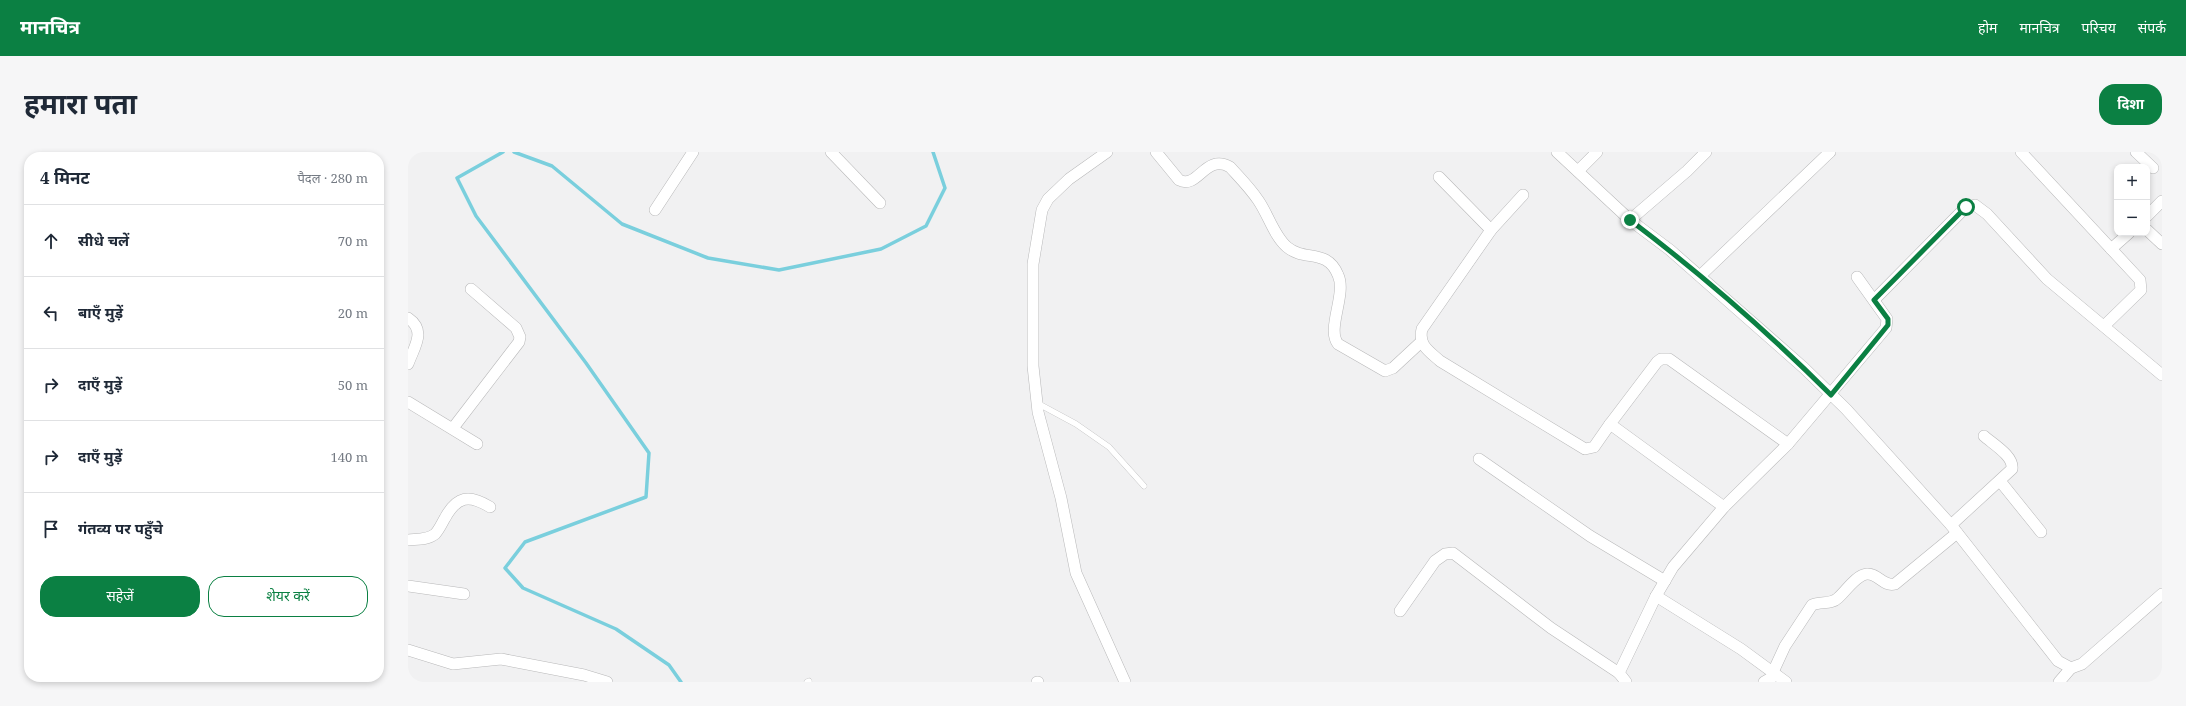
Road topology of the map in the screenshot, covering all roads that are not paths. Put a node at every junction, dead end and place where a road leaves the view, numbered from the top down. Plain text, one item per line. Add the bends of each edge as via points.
1 (693, 152) edge
2 (831, 152) edge
3 (1107, 152) edge
4 (1156, 152) edge
5 (1557, 152) edge
6 (1597, 152) edge
7 (1706, 152) edge
8 (1830, 152) edge
9 (2136, 152) edge
10 (2026, 154) edge
11 (2153, 168) dead end
12 (1578, 171) junction
13 (1439, 177) dead end
14 (1523, 195) dead end
15 (2162, 201) edge
16 (880, 203) dead end
17 (655, 210) dead end
18 (2150, 213) edge
19 (1630, 220) junction
20 (1491, 230) junction
21 (2150, 233) edge
22 (2126, 236) edge
23 (2162, 244) edge
24 (2112, 249) junction
25 (1700, 276) junction
26 (1857, 277) dead end
27 (471, 289) dead end
28 (1874, 300) junction
29 (408, 318) edge
30 (2104, 326) junction
31 (1421, 342) junction
32 (408, 364) edge
33 (2162, 375) edge
34 (1831, 395) junction
35 (408, 402) edge
36 (1037, 403) junction
37 (1610, 424) junction
38 (453, 428) junction
39 (1984, 436) dead end
40 (477, 444) dead end
41 (1788, 444) junction
42 (1479, 459) dead end
43 (2000, 481) junction
44 (1144, 486) dead end
45 (1724, 506) junction
46 (490, 507) dead end
47 (1954, 529) junction
48 (2041, 532) dead end
49 (408, 540) edge
50 (1665, 581) junction
51 (408, 586) edge
52 (464, 594) dead end
53 (2162, 594) edge
54 (1656, 596) junction
55 (1400, 611) dead end
56 (408, 651) edge
57 (2071, 668) junction
58 (1774, 674) junction
59 (1622, 678) edge
60 (607, 682) edge
61 (1125, 682) edge
62 (1764, 682) edge
63 (1786, 682) edge
64 (2059, 682) edge

1 - 17 street
2 - 16 street
3 - 36 street via 1063,184 1044,204 1038,219 1031,298
4 - 31 street via 1183,182 1191,181 1213,164 1230,167 1259,200 1287,247 1326,259 1336,269 1341,282 1334,332 1338,344 1385,370 1393,368
5 - 12 street
6 - 12 street
7 - 19 street
8 - 25 street
9 - 11 street
10 - 24 street
12 - 19 street
13 - 20 street
14 - 20 street
15 - 18 street
19 - 25 street
20 - 31 street via 1422,329
21 - 23 street
22 - 24 street
24 - 30 street via 2137,276 2142,287
25 - 34 street
26 - 28 street
27 - 38 street via 516,328 520,337 519,342
28 - 30 street via 1966,207 1975,205 1987,214 2047,278
28 - 34 street via 1888,319 1888,325
29 - 32 street via 416,324 419,332
30 - 33 street
31 - 37 street via 1424,348 1440,361 1585,449 1594,447
34 - 41 street
34 - 47 street
35 - 38 street
36 - 44 lane via 1076,424 1109,447
36 - 61 street via 1061,498 1076,573
37 - 41 street via 1657,362 1665,358
37 - 45 street
38 - 40 street
39 - 43 street via 2012,461 2012,469
41 - 45 street
42 - 50 street via 1590,536
43 - 47 street
43 - 48 street
45 - 50 street via 1673,567
46 - 49 street via 477,499 465,498 448,513 435,534
47 - 57 street via 2044,645 2058,660
47 - 58 street via 1895,584 1886,584 1866,574 1860,576 1834,601 1812,605 1789,639
50 - 54 street
51 - 52 street
53 - 57 street via 2082,664
54 - 58 street via 1740,649
54 - 59 street
55 - 59 street via 1435,561 1445,554 1453,553 1551,628
56 - 60 street via 453,664 501,659
57 - 64 street
58 - 62 street
58 - 63 street

